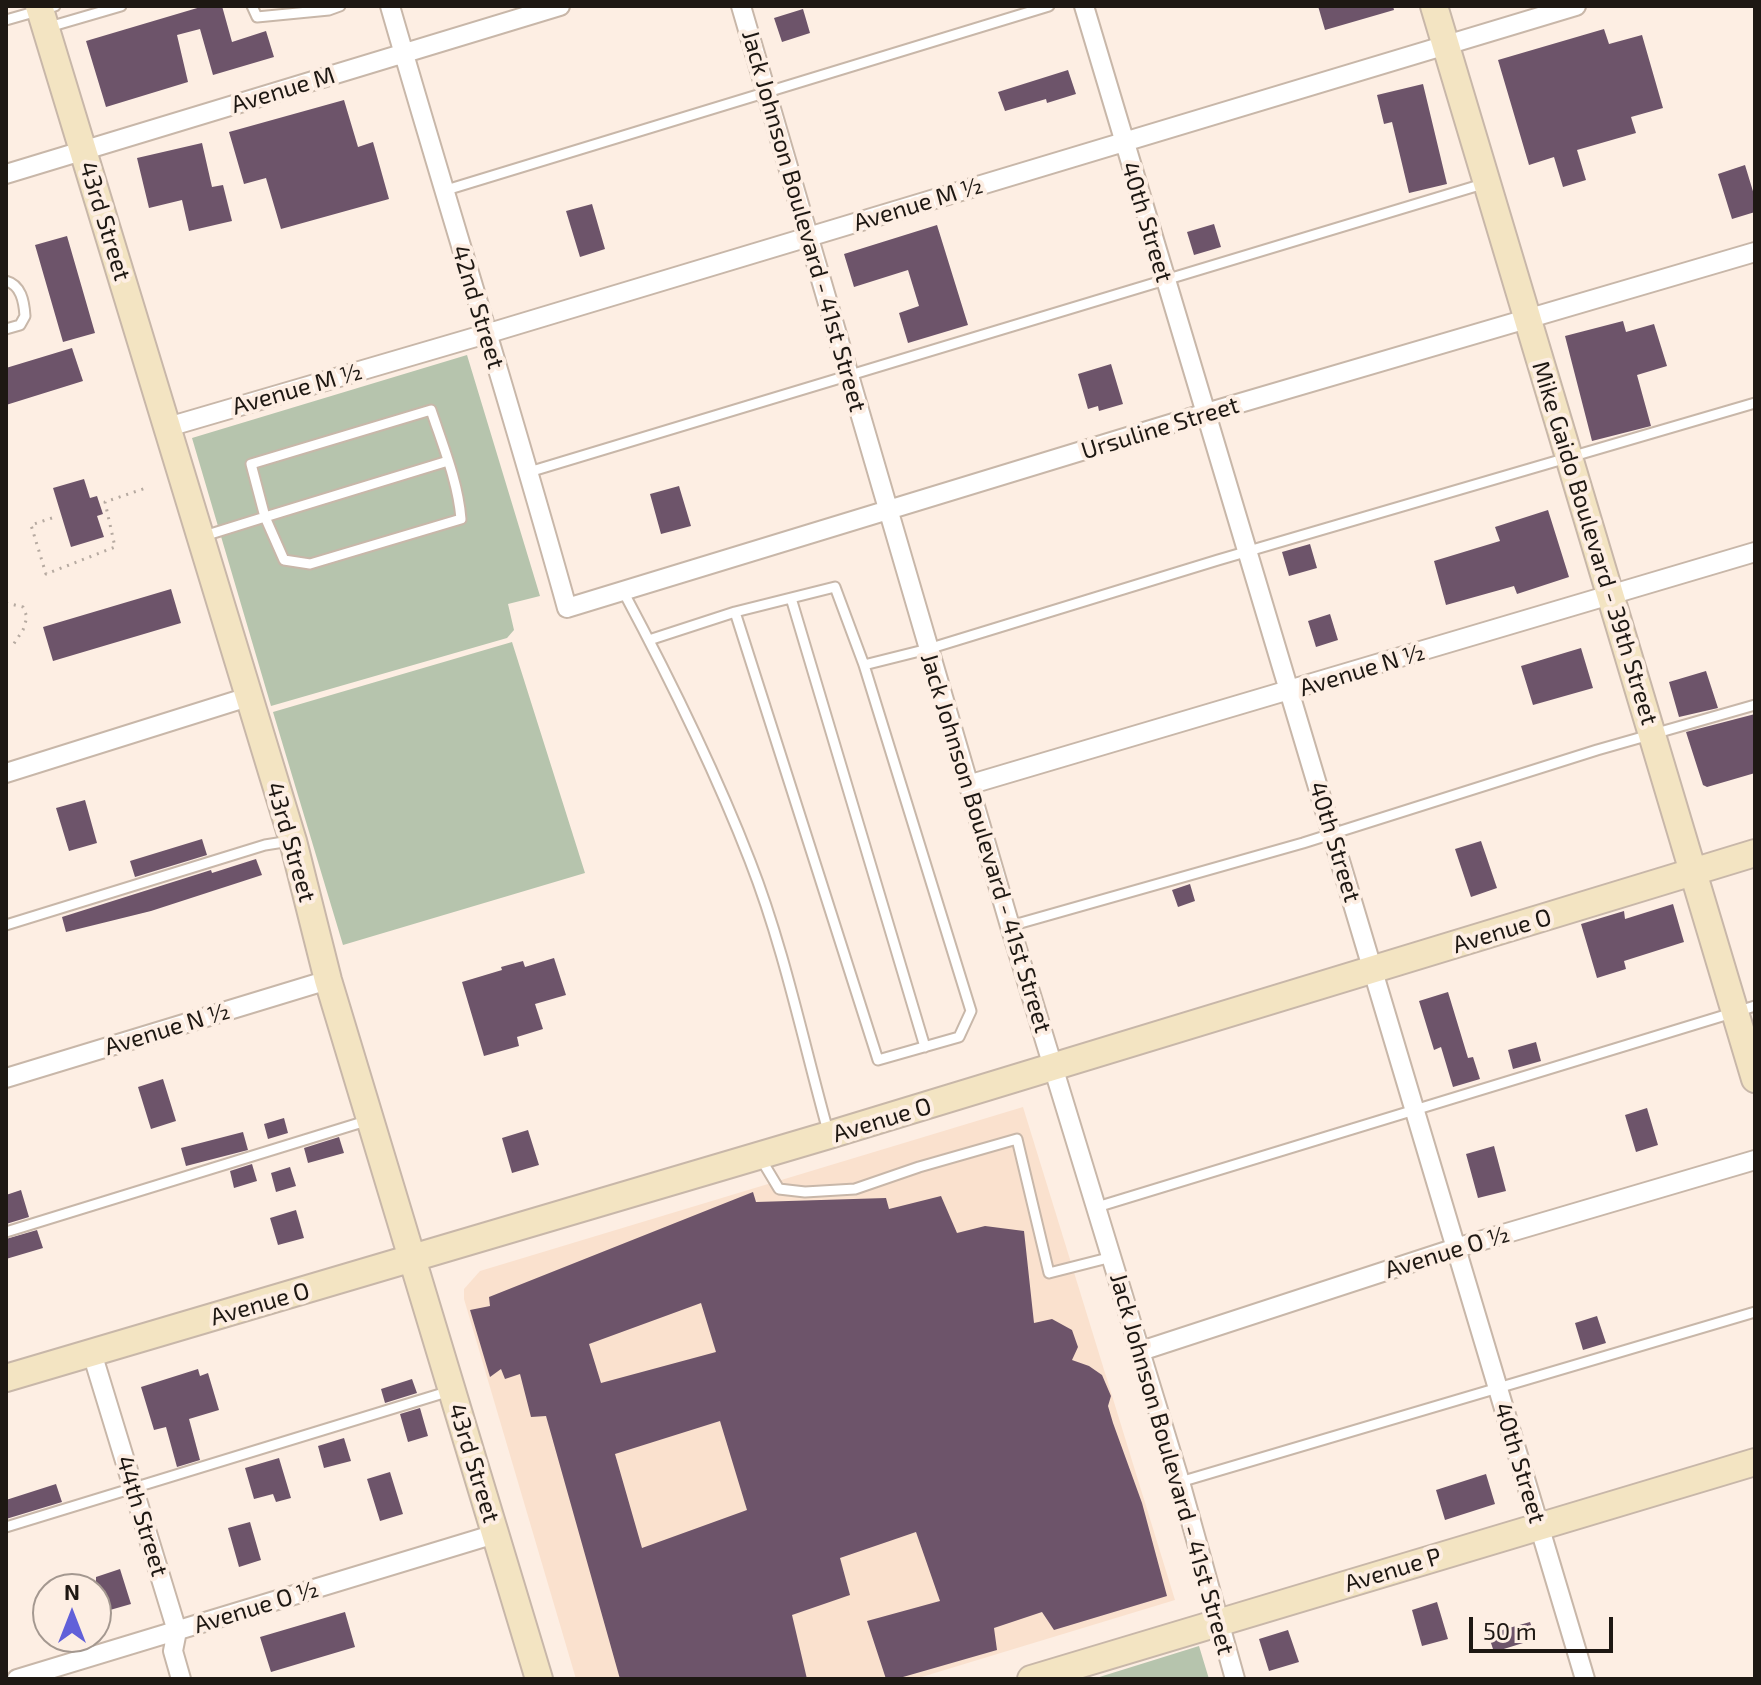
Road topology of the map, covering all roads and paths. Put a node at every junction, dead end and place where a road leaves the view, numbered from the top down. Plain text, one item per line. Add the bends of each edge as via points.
1 (121, 6) edge
2 (252, 6) edge
3 (340, 6) edge
4 (390, 6) edge
5 (560, 6) edge
6 (741, 6) edge
7 (1049, 6) edge
8 (1084, 6) edge
9 (1434, 6) edge
10 (1576, 6) edge
11 (45, 12) edge
12 (6, 20) edge
13 (1446, 45) junction
14 (404, 54) junction
15 (766, 94) junction
16 (1122, 142) junction
17 (84, 151) junction
18 (6, 174) edge
19 (1487, 183) junction
20 (443, 191) junction
21 (808, 237) junction
22 (1755, 252) edge
23 (1164, 280) junction
24 (6, 281) edge
25 (1528, 320) junction
26 (6, 329) edge
27 (486, 334) junction
28 (849, 376) junction
29 (1755, 403) edge
30 (1206, 413) junction
31 (168, 427) junction
32 (1569, 457) junction
33 (448, 461) junction
34 (529, 472) junction
35 (146, 488) dead end
36 (888, 511) junction
37 (265, 517) junction
38 (52, 518) dead end
39 (201, 537) junction
40 (1248, 552) junction
41 (1755, 552) edge
42 (623, 591) junction
43 (1609, 595) junction
44 (791, 598) junction
45 (6, 603) edge
46 (567, 608) joint
47 (735, 612) junction
48 (649, 640) junction
49 (11, 648) dead end
50 (928, 649) junction
51 (864, 665) junction
52 (1289, 692) junction
53 (248, 697) junction
54 (1755, 705) edge
55 (1652, 734) junction
56 (6, 773) edge
57 (968, 785) junction
58 (1332, 834) junction
59 (293, 841) junction
60 (1755, 853) edge
61 (1693, 872) junction
62 (6, 925) edge
63 (1010, 926) junction
64 (1374, 971) junction
65 (328, 980) junction
66 (1745, 1009) edge
67 (925, 1047) junction
68 (1054, 1068) junction
69 (6, 1078) edge
70 (1755, 1079) edge
71 (1415, 1110) junction
72 (371, 1120) junction
73 (829, 1135) junction
74 (760, 1156) junction
75 (1755, 1160) edge
76 (1097, 1207) junction
77 (6, 1232) edge
78 (1456, 1248) junction
79 (1112, 1257) junction
80 (411, 1261) junction
81 (1755, 1312) edge
82 (1141, 1351) junction
83 (92, 1353) junction
84 (6, 1378) edge
85 (1497, 1387) junction
86 (452, 1391) junction
87 (1755, 1462) edge
88 (1180, 1482) junction
89 (134, 1488) junction
90 (1539, 1525) junction
91 (6, 1527) edge
92 (495, 1534) junction
93 (1218, 1624) junction
94 (177, 1631) junction
95 (17, 1679) edge
96 (181, 1679) edge
97 (539, 1679) edge
98 (1031, 1679) edge
99 (1235, 1679) edge
100 (1585, 1679) edge

1 - 11 lane
2 - 3 lane via 257,17
4 - 14 street, 42nd Street
5 - 14 street, Avenue M
6 - 15 street, Jack Johnson Boulevard - 41st Street
7 - 15 lane
8 - 16 street, 40th Street
9 - 13 main road, Mike Gaido Boulevard - 39th Street
10 - 13 street, Avenue M ½
11 - 12 lane
11 - 17 main road, 43rd Street
13 - 16 street, Avenue M ½
13 - 19 main road, Mike Gaido Boulevard - 39th Street
14 - 17 street, Avenue M
14 - 20 street, 42nd Street
15 - 20 lane
15 - 21 street, Jack Johnson Boulevard - 41st Street
16 - 21 street, Avenue M ½
16 - 23 street, 40th Street
17 - 18 street, Avenue M
17 - 31 main road, 43rd Street
19 - 23 lane
19 - 25 main road, Mike Gaido Boulevard - 39th Street
20 - 27 street, 42nd Street
21 - 27 street, Avenue M ½
21 - 28 street, Jack Johnson Boulevard - 41st Street
22 - 25 street, Ursuline Street
23 - 28 lane
23 - 30 street, 40th Street
24 - 26 lane via 16,285 25,316 20,325
25 - 30 street, Ursuline Street
25 - 32 main road, Mike Gaido Boulevard - 39th Street
27 - 31 street, Avenue M ½
27 - 34 street, 42nd Street
28 - 34 lane
28 - 36 street, Jack Johnson Boulevard - 41st Street
29 - 32 lane
30 - 36 street, Ursuline Street
30 - 40 street, 40th Street
31 - 39 main road, 43rd Street
32 - 40 lane
32 - 43 main road, Mike Gaido Boulevard - 39th Street
33 - 37 lane
33 - 37 lane via 461,519 446,524 310,564 284,560
33 - 37 lane via 431,410 251,464
34 - 46 street, 42nd Street
35 - 38 path via 105,502 115,547 46,574 31,525
36 - 42 street, Ursuline Street
36 - 50 street, Jack Johnson Boulevard - 41st Street
37 - 39 lane
39 - 53 main road, 43rd Street
40 - 50 lane
40 - 52 street, 40th Street
41 - 43 street, Avenue N ½
42 - 46 street, Ursuline Street
42 - 48 lane
43 - 52 street, Avenue N ½
43 - 55 main road, Mike Gaido Boulevard - 39th Street
44 - 47 lane
44 - 51 lane via 835,587
44 - 67 lane
45 - 49 path via 23,607 27,617
47 - 48 lane
47 - 67 lane via 878,1060
48 - 73 lane via 681,700 751,862
50 - 51 lane
50 - 57 street, Jack Johnson Boulevard - 41st Street
51 - 67 lane via 971,1011 959,1037
52 - 57 street, Avenue N ½
52 - 58 street, 40th Street
53 - 56 street
53 - 59 main road, 43rd Street
54 - 55 lane
55 - 58 lane
55 - 61 main road, Mike Gaido Boulevard - 39th Street
57 - 63 street, Jack Johnson Boulevard - 41st Street
58 - 63 lane
58 - 64 street, 40th Street
59 - 62 lane via 265,845
59 - 65 main road, 43rd Street
60 - 61 main road, Avenue O
61 - 64 main road, Avenue O
61 - 66 main road, Mike Gaido Boulevard - 39th Street
63 - 68 street, Jack Johnson Boulevard - 41st Street
64 - 68 main road, Avenue O
64 - 71 street, 40th Street
65 - 69 street, Avenue N ½
65 - 72 main road, 43rd Street
66 - 70 main road, Mike Gaido Boulevard - 39th Street
66 - 71 lane
68 - 73 main road, Avenue O
68 - 76 street, Jack Johnson Boulevard - 41st Street
71 - 76 lane
71 - 78 street, 40th Street
72 - 77 lane
72 - 80 main road, 43rd Street
73 - 74 main road, Avenue O
74 - 79 lane via 779,1189 855,1189 1017,1139 1049,1273
74 - 80 main road, Avenue O
75 - 78 street, Avenue O ½
76 - 79 street, Jack Johnson Boulevard - 41st Street
78 - 82 street, Avenue O ½
78 - 85 street, 40th Street
79 - 82 street, Jack Johnson Boulevard - 41st Street
80 - 83 main road, Avenue O
80 - 86 main road, 43rd Street
81 - 85 lane
82 - 88 street, Jack Johnson Boulevard - 41st Street
83 - 84 main road, Avenue O
83 - 89 street, 44th Street
85 - 88 lane
85 - 90 street, 40th Street
86 - 89 lane
86 - 92 main road, 43rd Street
87 - 90 main road, Avenue P
88 - 93 street, Jack Johnson Boulevard - 41st Street
89 - 91 lane
89 - 94 street, 44th Street
90 - 93 main road, Avenue P
90 - 100 street, 40th Street
92 - 94 street, Avenue O ½
92 - 97 main road, 43rd Street
93 - 98 main road, Avenue P
93 - 99 street, Jack Johnson Boulevard - 41st Street
94 - 95 street, Avenue O ½
94 - 96 street, 44th Street via 173,1651

